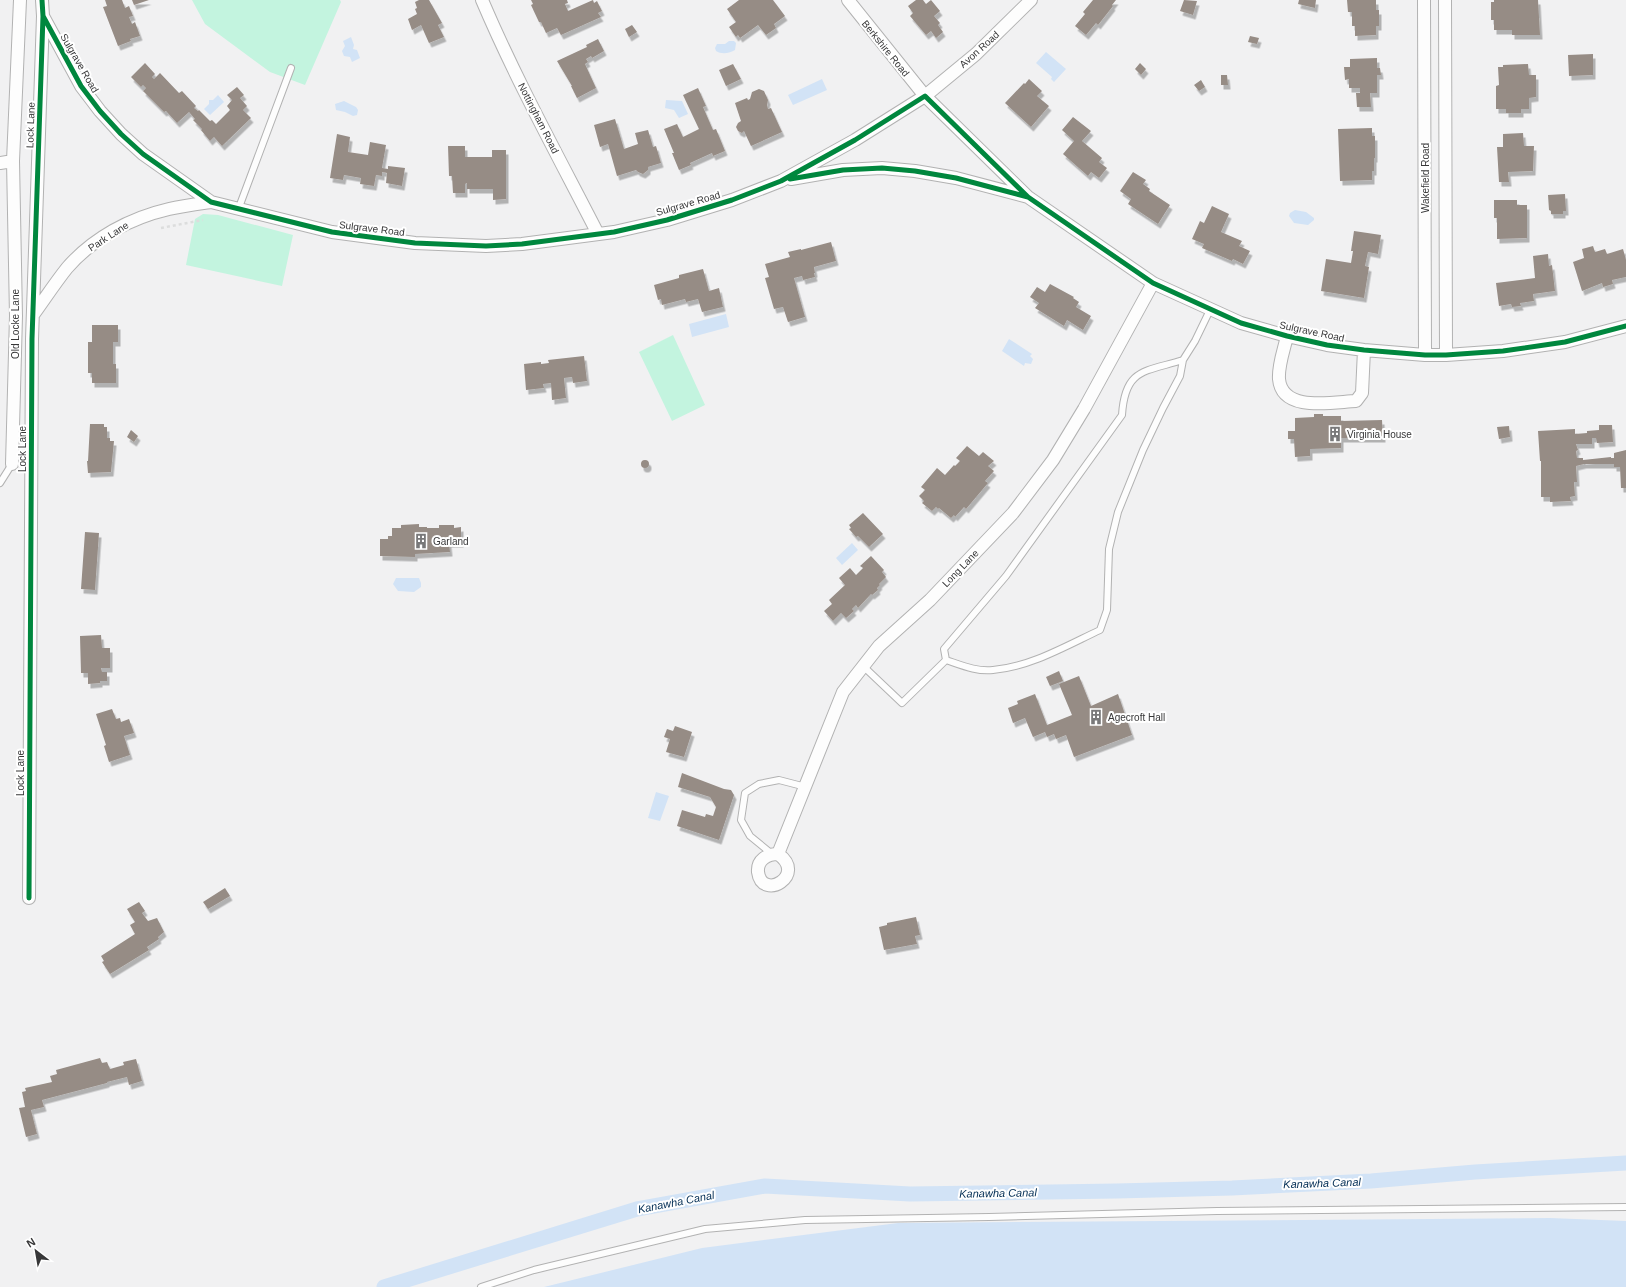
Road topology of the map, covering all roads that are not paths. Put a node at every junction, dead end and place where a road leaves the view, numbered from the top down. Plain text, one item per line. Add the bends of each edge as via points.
1 (20, 0) edge
2 (42, 0) edge
3 (482, 0) edge
4 (848, 0) edge
5 (1030, 0) edge
6 (1424, 0) edge
7 (1445, 0) edge
8 (43, 16) junction
9 (291, 68) dead end
10 (925, 96) junction
11 (13, 162) junction
12 (0, 163) edge
13 (781, 181) junction
14 (1028, 197) junction
15 (211, 202) junction
16 (238, 210) junction
17 (598, 234) junction
18 (1153, 283) junction
19 (1210, 310) junction
20 (33, 315) junction
21 (1626, 326) edge
22 (1287, 336) junction
23 (1364, 350) junction
24 (1425, 355) junction
25 (1446, 355) junction
26 (1183, 360) junction
27 (12, 464) joint
28 (0, 483) edge
29 (946, 660) junction
30 (863, 666) junction
31 (806, 787) junction
32 (775, 854) joint
33 (29, 898) dead end
34 (1626, 1206) edge
35 (481, 1287) edge

1 - 11 street, Old Locke Lane
2 - 8 street, Lock Lane
3 - 17 street, Nottingham Road
4 - 10 street, Berkshire Road
5 - 10 street, Avon Road via 976,54
6 - 24 street, Wakefield Road
7 - 25 street, Wakefield Road
8 - 15 street, Sulgrave Road via 81,86 100,111 143,154
8 - 20 street, Lock Lane
9 - 16 lane
10 - 13 street, Sulgrave Road via 855,140
10 - 14 street, Sulgrave Road
11 - 12 street
11 - 27 street, Old Locke Lane via 16,316
13 - 14 street, Sulgrave Road via 844,170 882,168 956,178
13 - 17 street, Sulgrave Road via 732,200 667,220
14 - 18 street, Sulgrave Road
15 - 16 street, Sulgrave Road
15 - 20 street, Park Lane via 140,217 118,228 84,252 67,268
16 - 17 street, Sulgrave Road via 332,232 415,242 486,246
18 - 19 street, Sulgrave Road
18 - 30 street, Long Lane via 1053,460 1012,513 930,600 879,646
19 - 22 street, Sulgrave Road via 1241,323
19 - 26 lane
20 - 33 street, Lock Lane
21 - 25 street, Sulgrave Road via 1565,342 1503,351
22 - 23 street, Sulgrave Road
22 - 23 street via 1279,380 1282,389 1292,400 1307,404 1356,401 1362,393
23 - 24 street, Sulgrave Road
24 - 25 street, Sulgrave Road
26 - 29 lane via 1140,373 1129,383 1123,399 1122,415 1006,576 948,642 944,648
26 - 29 lane via 1180,376 1162,408 1118,512 1109,549 1107,610 1100,630 1028,663 993,670 968,668
27 - 28 lane, Old Locke Lane
29 - 30 lane via 902,703
30 - 31 street, Long Lane via 843,692
31 - 32 street, Long Lane
31 - 32 lane via 779,780 759,784 745,793 741,820 750,836
34 - 35 lane via 1241,1210 805,1220 705,1229 534,1270

